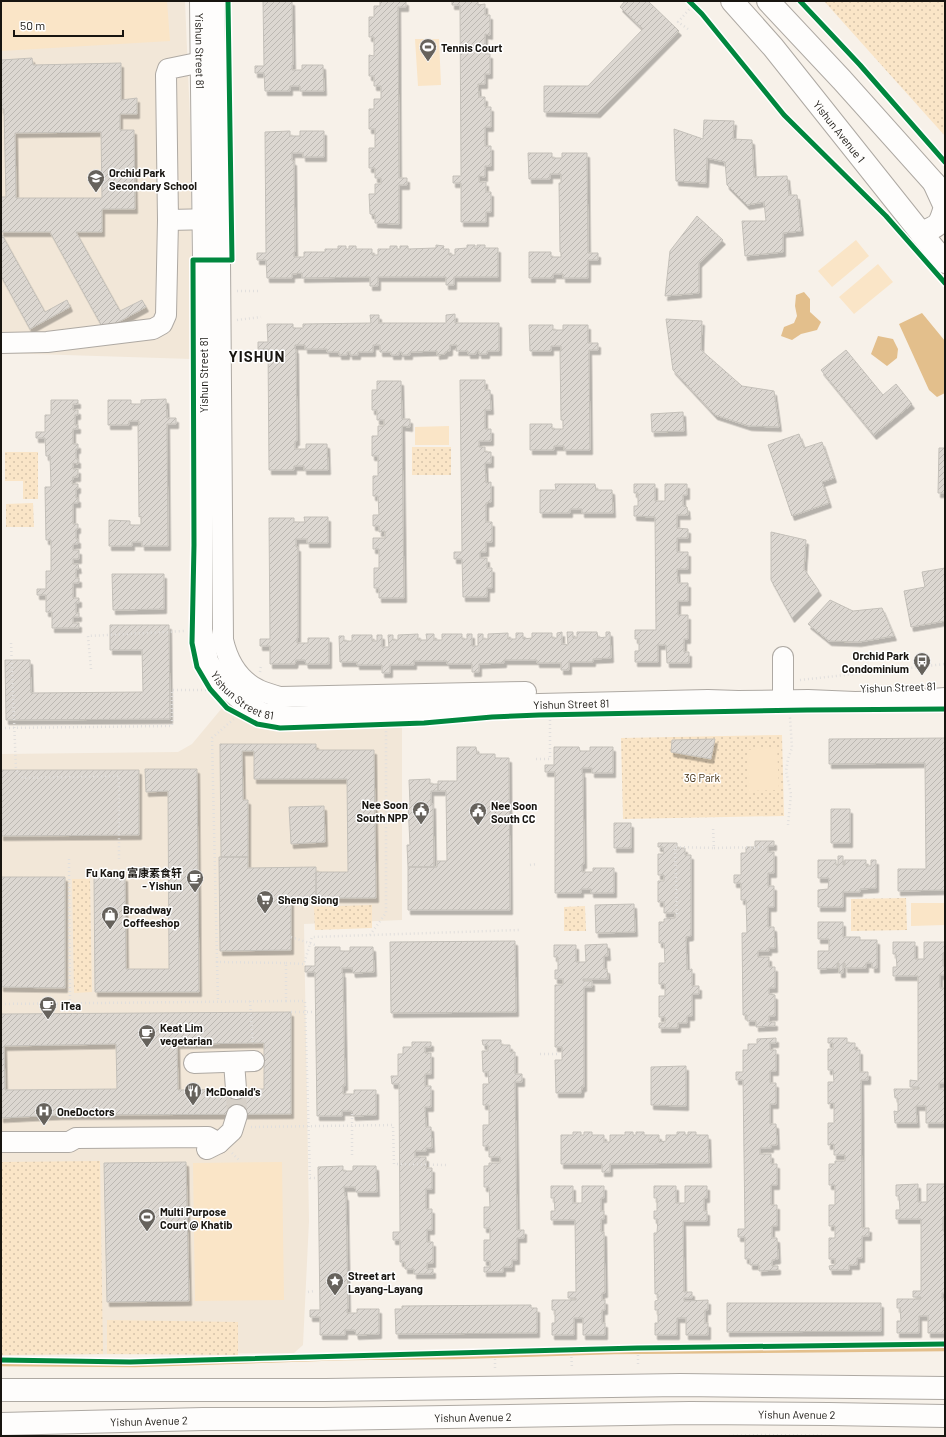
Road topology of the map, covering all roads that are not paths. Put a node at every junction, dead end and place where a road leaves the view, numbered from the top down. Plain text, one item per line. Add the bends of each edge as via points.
1 (200, 1) edge
2 (214, 1) edge
3 (732, 1) edge
4 (768, 1) edge
5 (209, 62) junction
6 (939, 189) edge
7 (211, 219) junction
8 (168, 220) junction
9 (921, 233) junction
10 (945, 262) edge
11 (1, 343) edge
12 (783, 658) dead end
13 (945, 684) edge
14 (779, 695) junction
15 (808, 695) junction
16 (945, 698) edge
17 (254, 1061) road end
18 (234, 1062) junction
19 (194, 1063) dead end
20 (236, 1089) tunnel mouth
21 (236, 1121) tunnel mouth
22 (1, 1142) edge
23 (637, 1376) junction
24 (945, 1388) edge
25 (1, 1390) edge
26 (635, 1414) junction
27 (945, 1416) edge
28 (1, 1424) edge

1 - 5 street, Yishun Street 81
2 - 5 street, Yishun Street 81
3 - 9 main road, Yishun Avenue 1 via 773,47
4 - 6 main road
5 - 7 street, Yishun Street 81
5 - 8 street via 168,69 166,74
6 - 9 main road via 945,207 937,226
7 - 8 street
7 - 14 street, Yishun Street 81 via 219,299 212,383 223,640 227,657 238,675 258,690 280,698 424,702
8 - 11 street via 166,315 162,324 153,330 47,342
9 - 10 main road, Yishun Avenue 1
12 - 14 street
13 - 15 street, Yishun Street 81
14 - 15 street, Yishun Street 81
15 - 16 street, Yishun Street 81 via 855,702
17 - 18 street
18 - 19 street
18 - 20 street
21 - 22 street via 232,1131 219,1143 207,1149 77,1150 69,1142
23 - 24 main road via 680,1385
23 - 25 main road via 324,1390
23 - 26 main road via 618,1392 615,1398 615,1405 620,1411
26 - 27 main road, Yishun Avenue 2
26 - 28 main road, Yishun Avenue 2

